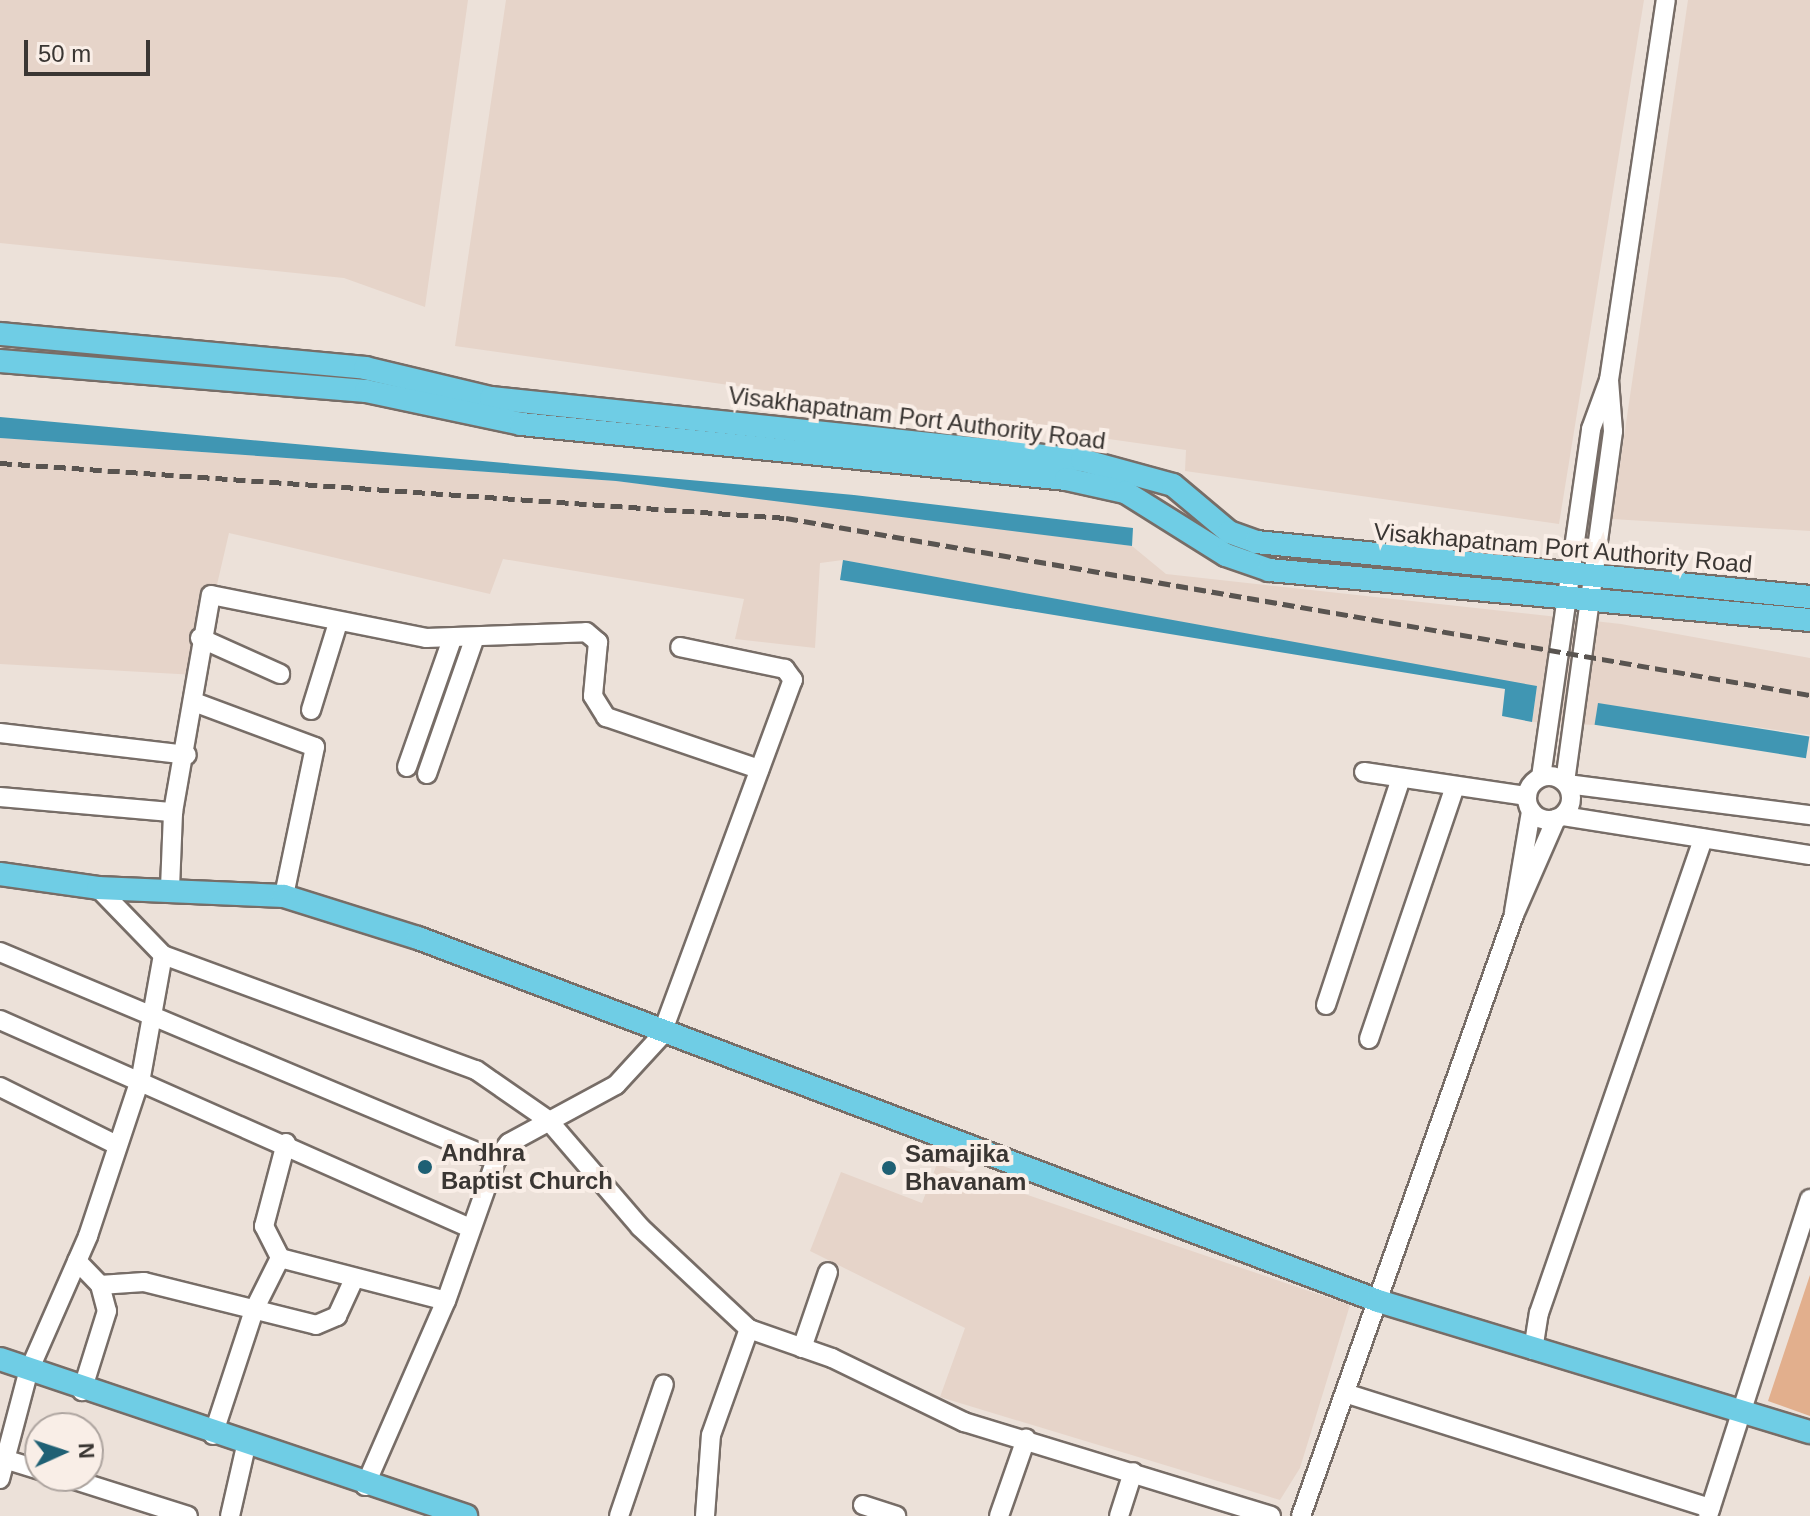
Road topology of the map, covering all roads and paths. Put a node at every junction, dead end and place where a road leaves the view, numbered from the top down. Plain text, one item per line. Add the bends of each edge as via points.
1 (1666, 0) edge
2 (0, 334) edge
3 (0, 361) edge
4 (1609, 380) junction
5 (1571, 575) junction
6 (1594, 577) junction
7 (1810, 597) edge
8 (1569, 599) junction
9 (1592, 601) junction
10 (1810, 620) edge
11 (338, 623) junction
12 (200, 638) junction
13 (452, 639) junction
14 (474, 640) junction
15 (680, 647) dead end
16 (280, 674) dead end
17 (194, 702) junction
18 (311, 710) dead end
19 (0, 733) edge
20 (187, 755) junction
21 (407, 767) dead end
22 (759, 769) junction
23 (1364, 772) dead end
24 (427, 774) dead end
25 (1541, 777) junction
26 (1401, 778) junction
27 (1566, 783) junction
28 (1455, 786) junction
29 (0, 797) edge
30 (1529, 803) junction
31 (173, 812) junction
32 (1810, 815) edge
33 (1560, 818) junction
34 (1703, 839) junction
35 (1810, 855) edge
36 (0, 874) edge
37 (98, 888) junction
38 (170, 888) junction
39 (284, 896) junction
40 (1514, 915) junction
41 (0, 952) edge
42 (163, 955) junction
43 (1326, 1005) dead end
44 (148, 1019) junction
45 (0, 1020) edge
46 (661, 1036) junction
47 (1369, 1039) dead end
48 (141, 1077) junction
49 (0, 1087) edge
50 (548, 1120) junction
51 (286, 1143) junction
52 (117, 1145) junction
53 (496, 1160) junction
54 (1810, 1199) edge
55 (470, 1228) junction
56 (280, 1258) junction
57 (77, 1261) junction
58 (828, 1272) dead end
59 (354, 1279) junction
60 (100, 1285) junction
61 (446, 1301) junction
62 (1378, 1301) junction
63 (254, 1310) junction
64 (749, 1329) junction
65 (802, 1348) junction
66 (1533, 1350) junction
67 (0, 1359) edge
68 (28, 1373) junction
69 (664, 1384) dead end
70 (82, 1391) junction
71 (1345, 1393) junction
72 (1741, 1409) junction
73 (1810, 1432) edge
74 (213, 1435) junction
75 (1026, 1439) junction
76 (246, 1446) junction
77 (4, 1459) junction
78 (24, 1465) edge
79 (1133, 1472) junction
80 (0, 1479) edge
81 (365, 1486) junction
82 (104, 1489) edge
83 (863, 1505) dead end
84 (1709, 1512) edge
85 (188, 1516) edge
86 (230, 1516) edge
87 (465, 1516) edge
88 (619, 1516) edge
89 (705, 1516) edge
90 (896, 1516) edge
91 (999, 1516) edge
92 (1119, 1516) edge
93 (1271, 1516) edge
94 (1301, 1516) edge

1 - 4 street
2 - 5 main road, Visakhapatnam Port Authority Road via 365,368 491,398 1082,460 1173,485 1229,532 1256,542
3 - 8 main road, Visakhapatnam Port Authority Road via 366,391 521,424 1076,480 1125,492 1226,555 1269,570
4 - 5 street via 1591,429
4 - 6 street via 1613,431
5 - 6 main road, Visakhapatnam Port Authority Road
5 - 8 street
6 - 7 main road, Visakhapatnam Port Authority Road
6 - 9 street
8 - 9 main road, Visakhapatnam Port Authority Road
8 - 25 street
9 - 10 main road, Visakhapatnam Port Authority Road
9 - 27 street
11 - 12 street via 211,595
11 - 13 street
11 - 18 street
12 - 16 street
12 - 17 street
13 - 14 street
13 - 21 street
14 - 22 street via 561,628 586,632 598,642 593,696 606,717
14 - 24 street
15 - 22 street via 792,674
17 - 20 street
17 - 39 street via 315,747
19 - 20 street
20 - 31 street
22 - 46 street
23 - 26 street
25 - 27 street
25 - 30 street
26 - 28 street
26 - 43 street
27 - 32 street
27 - 33 street via 1571,804
28 - 30 street
28 - 47 street
29 - 31 street
30 - 33 street
30 - 40 street
31 - 38 street
33 - 34 street
33 - 40 street
34 - 35 street
34 - 66 street via 1539,1313
36 - 37 main road
37 - 38 main road
37 - 42 street
38 - 39 main road
39 - 46 main road via 418,938
40 - 62 street
41 - 44 street
42 - 44 street
42 - 50 street via 476,1070
44 - 48 street
44 - 53 street
45 - 48 street
46 - 50 street via 616,1085
46 - 62 main road
48 - 51 street
48 - 52 street
49 - 52 street
50 - 53 street
50 - 64 street via 640,1227
51 - 55 street
51 - 56 street via 264,1226
52 - 57 street
53 - 55 street
54 - 72 street
55 - 61 street
56 - 59 street
56 - 63 street
57 - 60 street
57 - 68 street
58 - 65 street
59 - 61 street
59 - 63 street via 325,1325
60 - 63 street via 144,1282
60 - 70 street via 107,1311
61 - 81 street
62 - 66 main road
62 - 71 street
63 - 74 street
64 - 65 street
64 - 89 street via 711,1435
65 - 75 street via 964,1422
66 - 72 main road
67 - 68 main road
68 - 70 main road
68 - 77 street
69 - 88 street
70 - 74 main road
71 - 84 street
71 - 94 street
72 - 73 main road
72 - 84 street
74 - 76 main road
75 - 79 street
75 - 91 street
76 - 81 main road
76 - 86 street
77 - 78 street
77 - 80 street
79 - 92 street
79 - 93 street
81 - 87 main road
82 - 85 street
83 - 90 street

